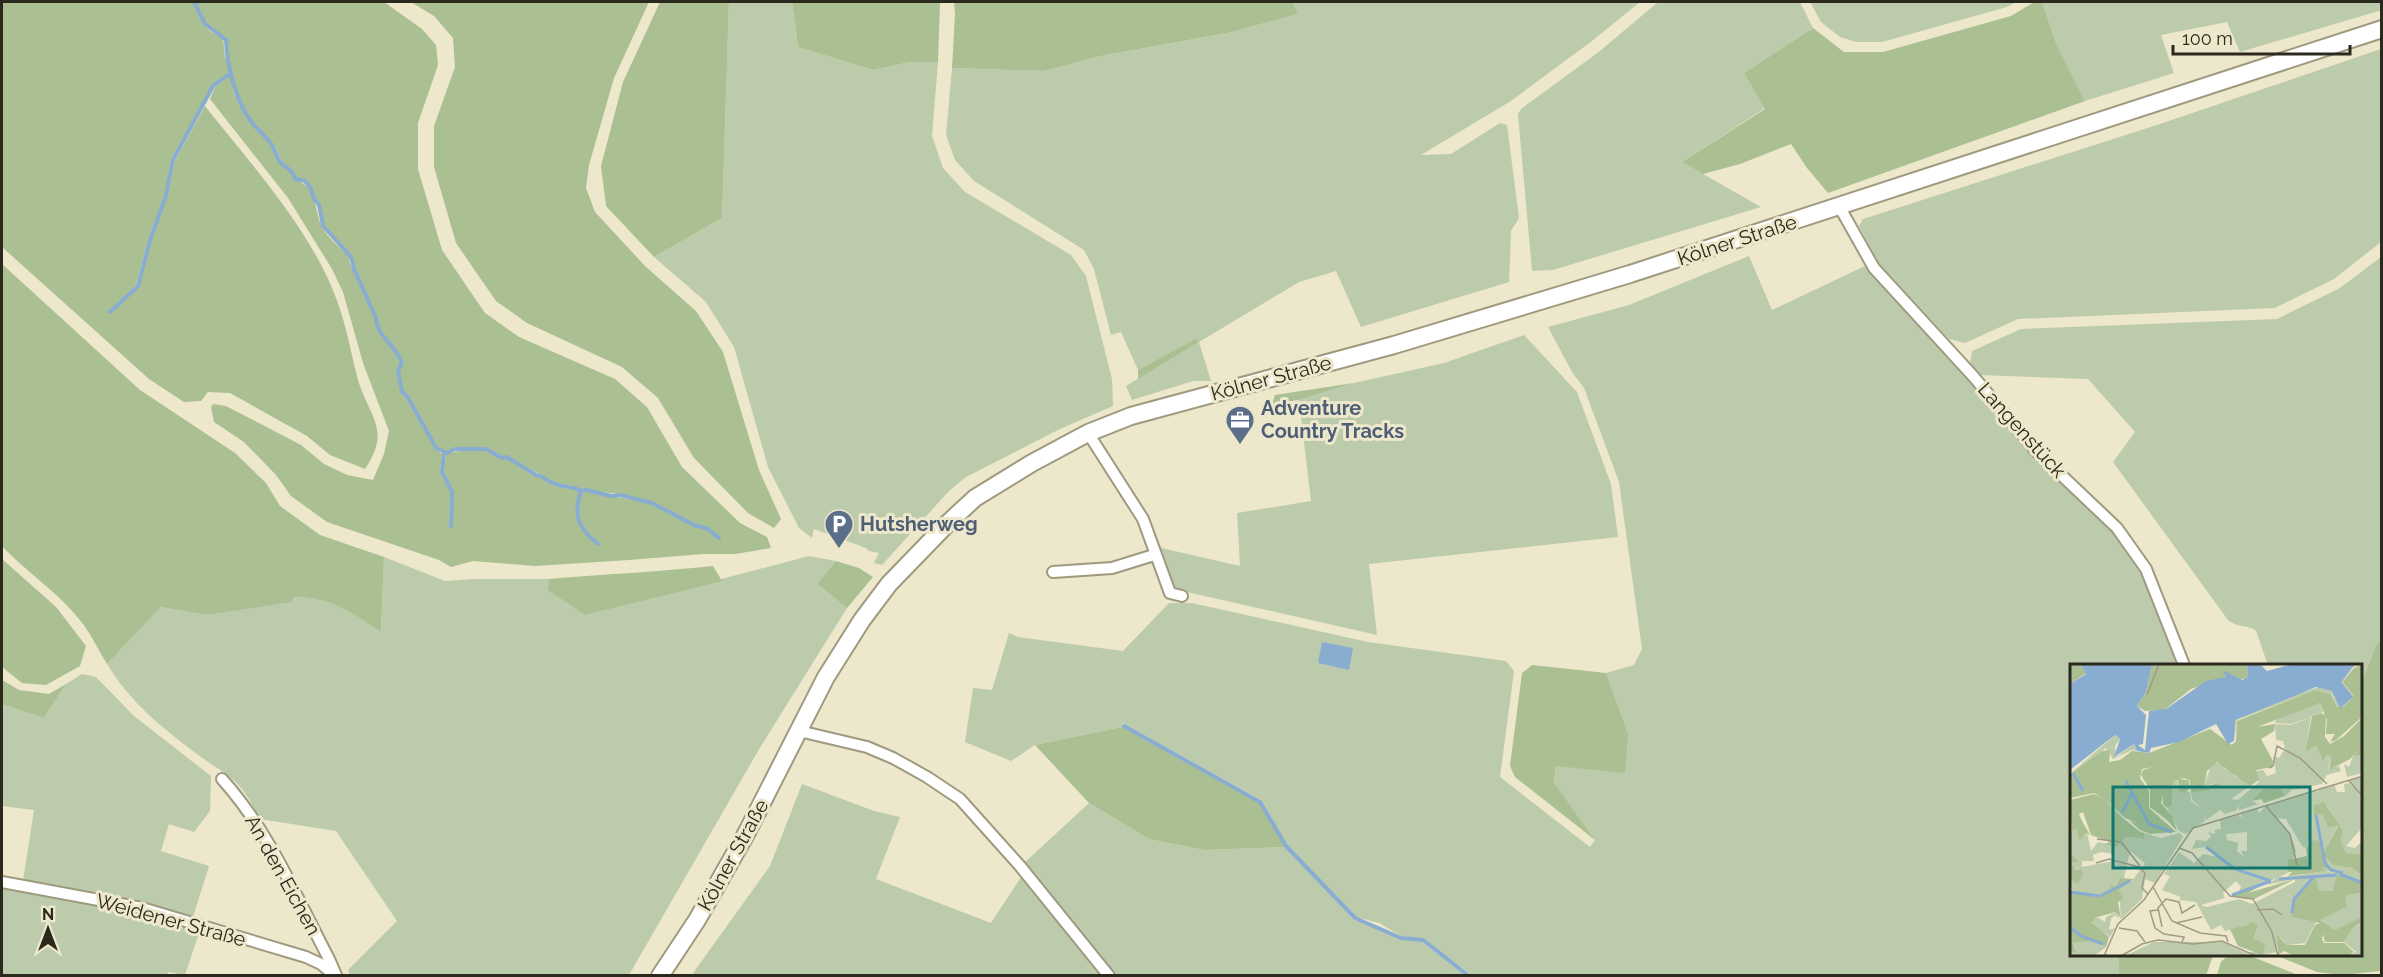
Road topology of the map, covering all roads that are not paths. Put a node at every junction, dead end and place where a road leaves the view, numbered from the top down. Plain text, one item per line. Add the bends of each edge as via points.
1 (2382, 29) edge
2 (1839, 207) junction
3 (1088, 433) junction
4 (1154, 555) junction
5 (1053, 572) dead end
6 (1182, 596) dead end
7 (2184, 664) edge
8 (799, 731) junction
9 (222, 779) dead end
10 (2, 882) edge
11 (336, 975) edge
12 (660, 975) edge
13 (1109, 975) edge

1 - 2 main road, Kölner Straße
2 - 3 main road, Kölner Straße via 1524,307 1131,416
2 - 7 street, Langenstück via 1874,268 2035,450 2118,528 2146,569
3 - 4 street via 1143,519
3 - 8 main road, Kölner Straße via 975,498 922,547 845,644
4 - 5 street via 1112,568
4 - 6 street via 1170,593
8 - 12 main road, Kölner Straße via 741,844
8 - 13 street via 867,747 903,763 960,799
9 - 11 street, An den Eichen via 261,829
10 - 11 street, Weidener Straße via 142,908 306,957

